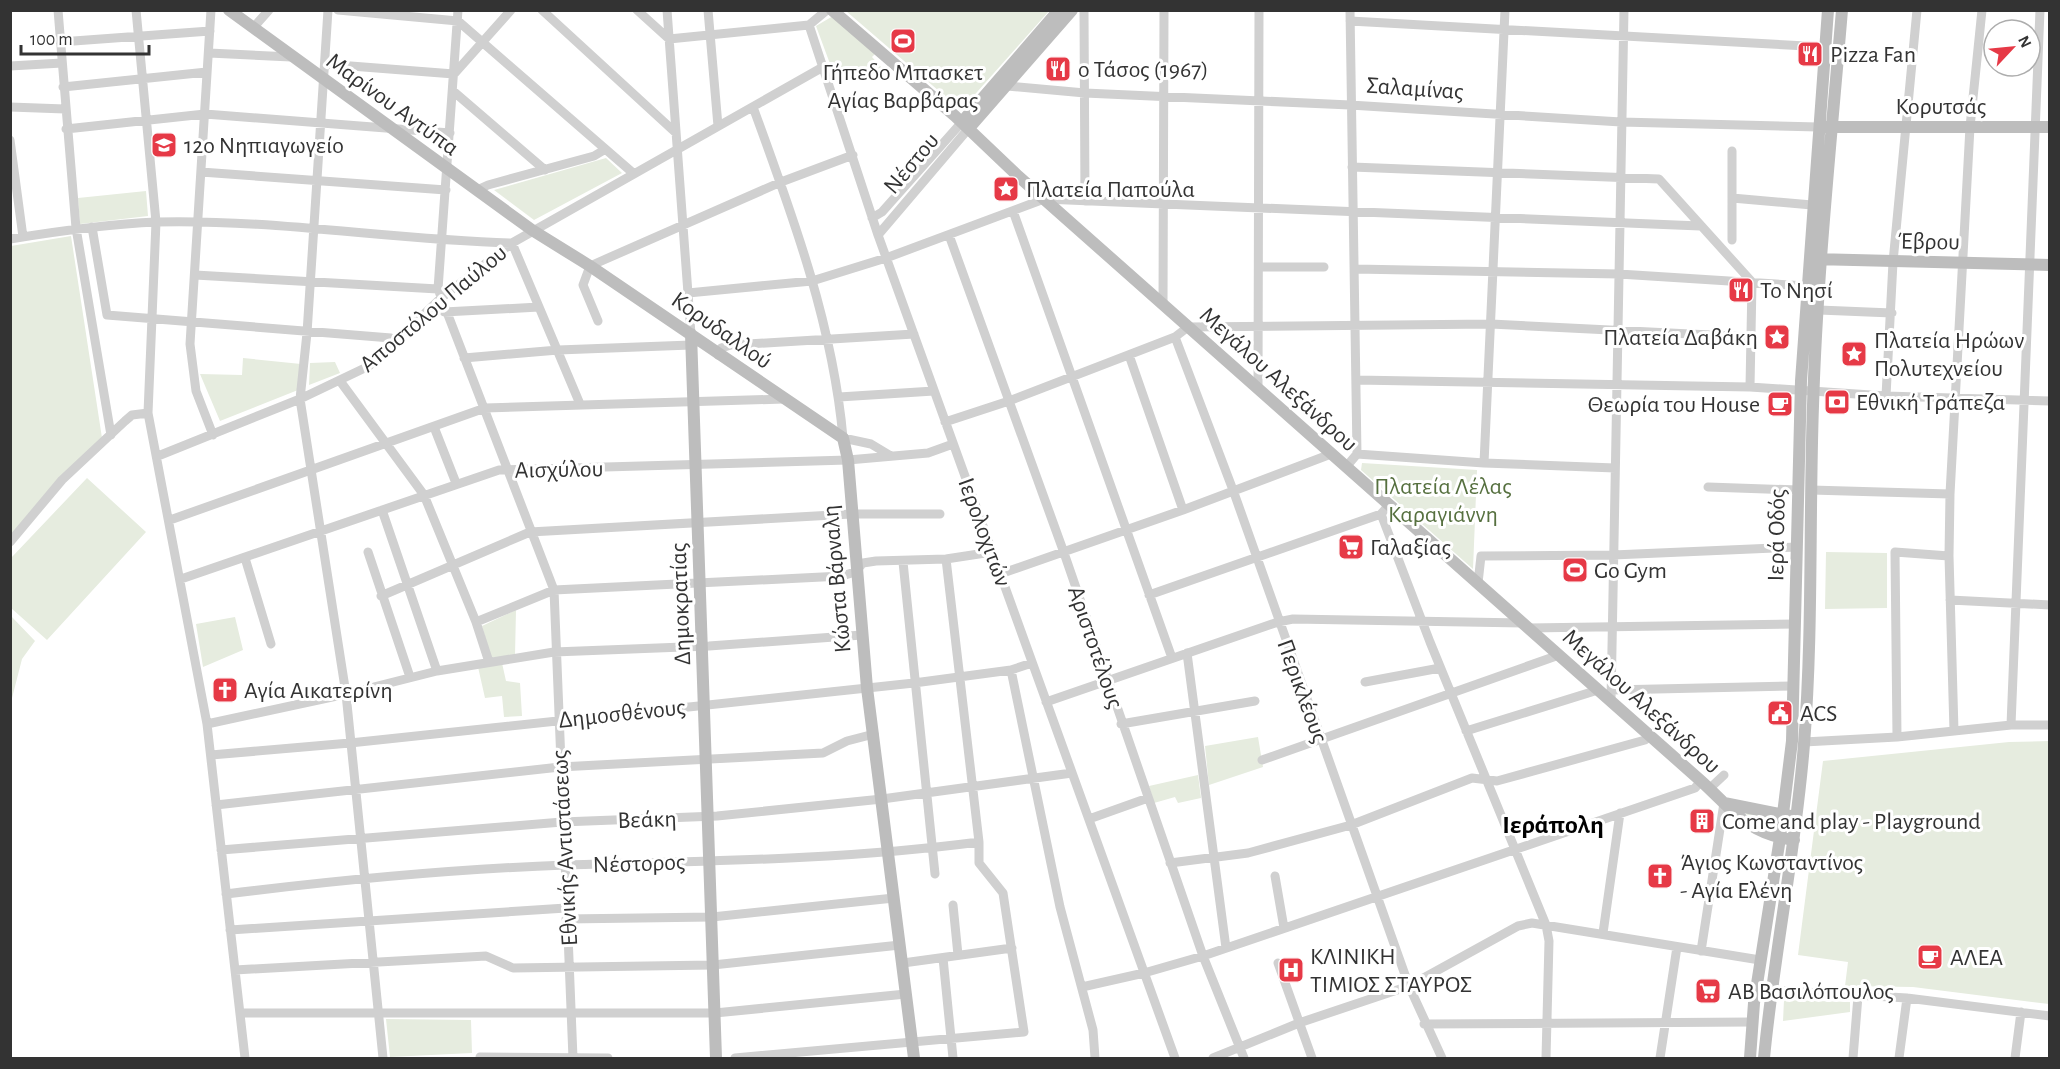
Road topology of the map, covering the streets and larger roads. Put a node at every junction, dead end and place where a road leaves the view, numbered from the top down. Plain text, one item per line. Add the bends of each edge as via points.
1 (58, 10) edge
2 (136, 10) edge
3 (211, 10) edge
4 (229, 10) edge
5 (269, 10) edge
6 (328, 10) edge
7 (338, 10) edge
8 (511, 10) edge
9 (542, 10) edge
10 (638, 10) edge
11 (667, 10) edge
12 (708, 10) edge
13 (829, 10) edge
14 (1059, 10) edge
15 (1072, 10) edge
16 (1084, 10) edge
17 (1164, 10) edge
18 (1259, 10) edge
19 (1350, 10) edge
20 (1505, 10) edge
21 (1624, 10) edge
22 (1828, 10) edge
23 (1842, 10) edge
24 (1917, 10) edge
25 (1982, 10) edge
26 (2040, 10) edge
27 (458, 16) edge
28 (1350, 21) junction
29 (809, 25) junction
30 (253, 28) junction
31 (1504, 29) junction
32 (210, 31) junction
33 (710, 35) junction
34 (1623, 35) junction
35 (138, 36) junction
36 (669, 39) junction
37 (60, 42) junction
38 (484, 42) junction
39 (1825, 47) junction
40 (209, 53) junction
41 (291, 57) junction
42 (62, 63) junction
43 (325, 64) junction
44 (10, 66) edge
45 (823, 68) junction
46 (207, 72) junction
47 (454, 74) junction
48 (143, 77) junction
49 (324, 80) junction
50 (1003, 82) junction
51 (63, 87) junction
52 (453, 91) junction
53 (1085, 93) junction
54 (1164, 96) junction
55 (1258, 101) junction
56 (1350, 105) junction
57 (10, 107) edge
58 (753, 107) junction
59 (65, 110) junction
60 (205, 114) junction
61 (1500, 115) junction
62 (148, 121) junction
63 (1621, 122) junction
64 (321, 123) junction
65 (965, 125) junction
66 (718, 126) junction
67 (390, 127) junction
68 (1818, 127) junction
69 (1905, 127) junction
70 (1970, 127) junction
71 (2036, 127) junction
72 (2049, 127) edge
73 (1832, 128) junction
74 (66, 129) junction
75 (450, 133) junction
76 (676, 133) junction
77 (10, 140) edge
78 (678, 148) junction
79 (604, 150) junction
80 (1732, 151) dead end
81 (853, 155) junction
82 (1352, 167) junction
83 (448, 170) junction
84 (545, 170) junction
85 (201, 172) junction
86 (1498, 172) junction
87 (633, 173) junction
88 (1620, 177) junction
89 (316, 180) junction
90 (781, 182) junction
91 (446, 190) junction
92 (477, 190) junction
93 (1732, 198) junction
94 (1044, 199) junction
95 (1085, 201) junction
96 (1162, 202) junction
97 (1812, 205) junction
98 (1257, 207) junction
99 (1013, 211) junction
100 (1353, 212) junction
101 (872, 218) junction
102 (1496, 218) junction
103 (156, 222) junction
104 (199, 223) junction
105 (1620, 223) junction
106 (683, 225) junction
107 (1701, 226) junction
108 (92, 227) junction
109 (76, 228) junction
110 (313, 230) junction
111 (532, 230) junction
112 (878, 235) junction
113 (949, 235) junction
114 (23, 237) junction
115 (10, 239) edge
116 (1732, 240) dead end
117 (442, 241) junction
118 (512, 243) junction
119 (886, 258) junction
120 (1808, 259) junction
121 (1822, 259) junction
122 (1893, 262) junction
123 (1961, 262) junction
124 (2028, 264) junction
125 (2049, 265) edge
126 (590, 266) junction
127 (1259, 267) junction
128 (1324, 267) dead end
129 (1355, 269) junction
130 (1493, 272) junction
131 (1619, 274) junction
132 (195, 275) junction
133 (812, 281) junction
134 (1752, 282) junction
135 (310, 283) junction
136 (1806, 286) junction
137 (438, 289) junction
138 (688, 293) junction
139 (440, 299) junction
140 (1163, 305) junction
141 (539, 307) junction
142 (1819, 310) junction
143 (444, 312) junction
144 (1892, 313) junction
145 (152, 319) junction
146 (598, 321) dead end
147 (192, 322) junction
148 (1355, 324) junction
149 (1491, 324) junction
150 (1259, 325) junction
151 (1188, 327) junction
152 (1618, 332) junction
153 (307, 333) junction
154 (914, 334) junction
155 (1751, 337) junction
156 (1175, 338) junction
157 (691, 339) junction
158 (827, 340) junction
159 (395, 342) junction
160 (558, 350) junction
161 (718, 355) junction
162 (1129, 355) junction
163 (464, 358) junction
164 (1074, 377) junction
165 (1356, 380) junction
166 (340, 381) junction
167 (1488, 382) junction
168 (1617, 385) junction
169 (1750, 387) junction
170 (1258, 388) junction
171 (1800, 390) junction
172 (934, 391) junction
173 (1814, 391) junction
174 (1886, 396) junction
175 (839, 397) junction
176 (300, 399) junction
177 (784, 399) junction
178 (1955, 399) junction
179 (693, 401) junction
180 (2025, 401) junction
181 (2049, 401) edge
182 (1009, 402) junction
183 (580, 404) junction
184 (485, 408) junction
185 (148, 413) junction
186 (945, 422) junction
187 (434, 427) junction
188 (111, 435) junction
189 (213, 435) junction
190 (843, 438) junction
191 (386, 444) junction
192 (953, 444) junction
193 (1331, 454) junction
194 (1357, 454) junction
195 (158, 456) junction
196 (891, 456) junction
197 (848, 460) junction
198 (1484, 463) junction
199 (696, 467) junction
200 (1346, 467) junction
201 (1615, 468) junction
202 (312, 469) junction
203 (507, 470) junction
204 (456, 483) junction
205 (1708, 487) dead end
206 (1233, 490) junction
207 (1798, 490) junction
208 (1811, 490) junction
209 (1950, 494) junction
210 (424, 495) junction
211 (1385, 509) junction
212 (382, 510) junction
213 (1184, 510) junction
214 (852, 514) junction
215 (940, 514) dead end
216 (170, 520) junction
217 (699, 523) junction
218 (1125, 528) junction
219 (530, 532) junction
220 (321, 533) junction
221 (10, 542) edge
222 (1797, 547) junction
223 (1063, 550) junction
224 (368, 552) dead end
225 (992, 552) junction
226 (1613, 555) junction
227 (1949, 556) junction
228 (1257, 557) junction
229 (245, 558) junction
230 (946, 559) junction
231 (903, 562) junction
232 (453, 565) junction
233 (855, 572) junction
234 (1000, 574) junction
235 (181, 579) junction
236 (700, 583) junction
237 (408, 584) junction
238 (1478, 584) junction
239 (554, 590) junction
240 (1149, 595) junction
241 (381, 596) junction
242 (1950, 600) junction
243 (2016, 603) junction
244 (2049, 605) edge
245 (1421, 621) junction
246 (476, 622) junction
247 (1278, 622) junction
248 (1795, 624) junction
249 (1526, 626) junction
250 (1612, 626) junction
251 (862, 635) junction
252 (271, 644) dead end
253 (702, 646) junction
254 (554, 652) junction
255 (1187, 653) junction
256 (1559, 655) junction
257 (1172, 658) junction
258 (489, 662) junction
259 (1032, 663) junction
260 (1440, 668) junction
261 (1011, 670) junction
262 (437, 671) junction
263 (411, 676) junction
264 (960, 677) junction
265 (1107, 681) junction
266 (1365, 682) dead end
267 (914, 683) junction
268 (1793, 686) junction
269 (867, 688) junction
270 (346, 694) junction
271 (1451, 694) junction
272 (1607, 694) junction
273 (1255, 701) dead end
274 (1047, 702) junction
275 (704, 705) junction
276 (1195, 711) junction
277 (557, 719) junction
278 (207, 724) junction
279 (1122, 724) junction
280 (2011, 725) junction
281 (2049, 725) edge
282 (1466, 731) junction
283 (1954, 731) junction
284 (874, 735) junction
285 (1650, 736) junction
286 (1897, 737) junction
287 (1320, 740) junction
288 (1804, 742) junction
289 (350, 743) junction
290 (211, 755) junction
291 (707, 759) junction
292 (1262, 760) dead end
293 (560, 767) junction
294 (1072, 773) junction
295 (1724, 775) dead end
296 (1032, 779) junction
297 (1485, 780) junction
298 (1705, 785) junction
299 (972, 788) junction
300 (355, 789) junction
301 (927, 793) junction
302 (1148, 798) junction
303 (882, 799) junction
304 (1724, 802) junction
305 (216, 805) junction
306 (1620, 813) junction
307 (1783, 815) junction
308 (709, 817) junction
309 (1797, 818) junction
310 (1089, 819) junction
311 (562, 822) junction
312 (1351, 825) junction
313 (361, 837) junction
314 (1780, 838) junction
315 (1794, 840) junction
316 (979, 842) junction
317 (932, 848) junction
318 (1514, 849) junction
319 (221, 850) junction
320 (888, 853) junction
321 (1214, 857) junction
322 (710, 861) junction
323 (1170, 863) junction
324 (564, 866) junction
325 (935, 874) dead end
326 (1275, 876) dead end
327 (366, 877) junction
328 (226, 894) junction
329 (1377, 897) junction
330 (894, 898) junction
331 (953, 905) dead end
332 (566, 908) junction
333 (712, 918) junction
334 (566, 919) junction
335 (370, 921) junction
336 (1546, 925) junction
337 (1284, 928) junction
338 (230, 930) junction
339 (1603, 933) junction
340 (900, 945) junction
341 (1677, 947) junction
342 (1012, 948) junction
343 (1226, 948) junction
344 (1701, 951) junction
345 (958, 956) junction
346 (1203, 956) junction
347 (943, 958) junction
348 (1760, 960) junction
349 (375, 962) junction
350 (903, 963) junction
351 (1278, 963) dead end
352 (713, 964) junction
353 (569, 967) junction
354 (235, 970) junction
355 (1144, 974) junction
356 (1408, 986) junction
357 (1082, 987) junction
358 (1771, 990) junction
359 (906, 994) junction
360 (1858, 996) junction
361 (1906, 998) junction
362 (378, 1012) junction
363 (571, 1012) junction
364 (2021, 1012) junction
365 (240, 1013) junction
366 (715, 1013) junction
367 (2049, 1016) edge
368 (1752, 1022) junction
369 (1299, 1023) junction
370 (1546, 1023) junction
371 (1665, 1023) junction
372 (1424, 1024) junction
373 (951, 1037) junction
374 (912, 1041) junction
375 (1240, 1047) junction
376 (480, 1057) dead end
377 (573, 1058) edge
378 (245, 1059) edge
379 (383, 1059) edge
380 (608, 1059) edge
381 (716, 1059) edge
382 (735, 1059) edge
383 (914, 1059) edge
384 (952, 1059) edge
385 (1095, 1059) edge
386 (1175, 1059) edge
387 (1213, 1059) edge
388 (1244, 1059) edge
389 (1312, 1059) edge
390 (1442, 1059) edge
391 (1546, 1059) edge
392 (1660, 1059) edge
393 (1750, 1059) edge
394 (1764, 1059) edge
395 (1853, 1059) edge
396 (1899, 1059) edge
397 (2015, 1059) edge

1 - 37 street
2 - 35 street
3 - 32 street
4 - 30 street, Μαρίνου Αντύπα
5 - 30 street
6 - 43 street
7 - 27 street
8 - 38 street
9 - 76 street
10 - 36 street
11 - 36 street, Δημοκρατίας
12 - 33 street
13 - 29 street
13 - 65 street, Μεγάλου Αλεξάνδρου
14 - 50 street, Νέστου
15 - 50 street, Νέστου
16 - 53 street
17 - 54 street
18 - 55 street
19 - 28 street
20 - 31 street
21 - 34 street
22 - 39 street, Ιερά Οδός
23 - 73 street, Ιερά Οδός
24 - 69 street
25 - 70 street
26 - 71 street
27 - 38 street
27 - 47 street, Εθνικής Αντιστάσεως
28 - 31 street
28 - 56 street
29 - 33 street
29 - 45 street, Ιερολοχιτών
30 - 41 street, Μαρίνου Αντύπα
31 - 34 street
31 - 61 street
32 - 35 street
32 - 40 street
33 - 36 street
33 - 66 street
34 - 39 street
34 - 63 street
35 - 37 street
35 - 48 street
36 - 76 street, Δημοκρατίας
37 - 42 street
38 - 47 street
38 - 79 street
39 - 68 street, Ιερά Οδός
40 - 41 street
40 - 46 street
41 - 49 street, Μαρίνου Αντύπα
42 - 44 street
42 - 51 street
43 - 47 street
43 - 49 street
45 - 58 street, Αποστόλου Παύλου
45 - 81 street, Ιερολοχιτών
46 - 48 street
46 - 60 street
47 - 52 street, Εθνικής Αντιστάσεως
48 - 51 street
48 - 62 street
49 - 64 street
49 - 67 street, Μαρίνου Αντύπα
50 - 53 street, Σαλαμίνας
50 - 65 street, Νέστου
51 - 59 street
52 - 75 street, Εθνικής Αντιστάσεως
52 - 84 street
53 - 54 street, Σαλαμίνας
53 - 95 street
54 - 55 street, Σαλαμίνας
54 - 96 street
55 - 56 street, Σαλαμίνας
55 - 98 street
56 - 61 street, Σαλαμίνας
56 - 82 street
57 - 59 street
58 - 66 street, Αποστόλου Παύλου
58 - 90 street, Κώστα Βάρναλη
59 - 74 street
60 - 62 street
60 - 64 street
60 - 85 street
61 - 63 street, Σαλαμίνας
61 - 86 street
62 - 74 street
62 - 103 street
63 - 68 street, Σαλαμίνας
63 - 88 street
64 - 67 street
64 - 89 street
65 - 94 street, Μεγάλου Αλεξάνδρου
65 - 101 street, Νέστου
65 - 112 street, Νέστου
66 - 78 street, Αποστόλου Παύλου
67 - 75 street
67 - 83 street, Μαρίνου Αντύπα
68 - 73 street, Σαλαμίνας
68 - 97 street, Ιερά Οδός
69 - 70 street, Κορυτσάς
69 - 73 street, Κορυτσάς
69 - 122 street
70 - 71 street, Κορυτσάς
70 - 123 street
71 - 72 street, Κορυτσάς
71 - 124 street
73 - 121 street, Ιερά Οδός
74 - 109 street
75 - 83 street, Εθνικής Αντιστάσεως
76 - 78 street, Δημοκρατίας
77 - 114 street
78 - 87 street, Αποστόλου Παύλου
78 - 106 street, Δημοκρατίας
79 - 84 street
79 - 87 street
80 - 93 street
81 - 90 street
81 - 101 street, Ιερολοχιτών
82 - 86 street
82 - 100 street
83 - 91 street, Εθνικής Αντιστάσεως
83 - 92 street, Μαρίνου Αντύπα
84 - 92 street
85 - 89 street
85 - 104 street
86 - 88 street
86 - 102 street
87 - 111 street, Αποστόλου Παύλου
88 - 105 street
88 - 107 street via 1659,178
89 - 91 street
89 - 110 street
90 - 106 street
90 - 133 street, Κώστα Βάρναλη
91 - 117 street, Εθνικής Αντιστάσεως
92 - 111 street, Μαρίνου Αντύπα
93 - 97 street
93 - 116 street
94 - 95 street
94 - 99 street
94 - 140 street, Μεγάλου Αλεξάνδρου
95 - 96 street
96 - 98 street
96 - 140 street
97 - 120 street, Ιερά Οδός
98 - 100 street
98 - 127 street
99 - 113 street
99 - 164 street
100 - 102 street
100 - 129 street
101 - 112 street, Ιερολοχιτών
102 - 105 street
102 - 130 street
103 - 104 street
103 - 108 street
103 - 145 street
104 - 110 street
104 - 132 street
105 - 107 street
105 - 131 street
106 - 126 street
106 - 138 street, Δημοκρατίας
107 - 134 street
108 - 109 street
108 - 145 street via 107,315
109 - 114 street
109 - 188 street
110 - 117 street
110 - 135 street
111 - 118 street, Αποστόλου Παύλου
111 - 126 street, Κορυδαλλού
112 - 119 street, Ιερολοχιτών
113 - 119 street
113 - 182 street, Αριστοτέλους
114 - 115 street
117 - 118 street
117 - 137 street, Εθνικής Αντιστάσεως
118 - 139 street, Αποστόλου Παύλου
118 - 141 street
119 - 133 street
119 - 154 street, Ιερολοχιτών
120 - 121 street, Έβρου
120 - 136 street, Ιερά Οδός
121 - 122 street, Έβρου
121 - 142 street, Ιερά Οδός
122 - 123 street, Έβρου
122 - 144 street
123 - 124 street, Έβρου
123 - 178 street
124 - 125 street, Έβρου
124 - 180 street
126 - 146 street via 583,285
126 - 157 street, Κορυδαλλού
127 - 128 street
127 - 150 street
129 - 130 street
129 - 148 street
130 - 131 street
130 - 149 street
131 - 134 street
131 - 152 street
132 - 135 street
132 - 147 street
133 - 138 street
133 - 158 street, Κώστα Βάρναλη
134 - 136 street
134 - 155 street
135 - 137 street
135 - 153 street
136 - 171 street, Ιερά Οδός
137 - 139 street, Εθνικής Αντιστάσεως
138 - 157 street, Δημοκρατίας
139 - 143 street, Εθνικής Αντιστάσεως
139 - 159 street, Αποστόλου Παύλου
140 - 151 street, Μεγάλου Αλεξάνδρου
141 - 143 street
141 - 160 street
142 - 144 street
142 - 173 street, Ιερά Οδός
143 - 163 street, Εθνικής Αντιστάσεως
144 - 174 street
145 - 147 street
145 - 185 street
147 - 153 street
147 - 189 street via 192,371
148 - 149 street
148 - 150 street
148 - 165 street
149 - 152 street
149 - 167 street
150 - 151 street
150 - 170 street
151 - 156 street
151 - 170 street, Μεγάλου Αλεξάνδρου
152 - 155 street
152 - 168 street
153 - 159 street via 391,338
153 - 176 street
154 - 158 street
154 - 172 street, Ιερολοχιτών
155 - 169 street
156 - 162 street
156 - 206 street, Περικλέους
157 - 160 street
157 - 161 street, Κορυδαλλού
157 - 179 street, Δημοκρατίας
158 - 161 street via 731,345 721,348
158 - 175 street, Κώστα Βάρναλη
159 - 166 street, Αποστόλου Παύλου via 369,366
160 - 163 street
160 - 183 street
161 - 177 street, Κορυδαλλού
162 - 164 street
162 - 213 street
163 - 184 street, Εθνικής Αντιστάσεως
164 - 182 street
164 - 218 street
165 - 167 street
165 - 194 street
166 - 176 street, Αποστόλου Παύλου
166 - 191 street
167 - 168 street
167 - 198 street
168 - 169 street
168 - 201 street
169 - 171 street
170 - 193 street, Μεγάλου Αλεξάνδρου
171 - 173 street
171 - 207 street, Ιερά Οδός
172 - 175 street
172 - 186 street, Ιερολοχιτών
173 - 174 street
173 - 208 street, Ιερά Οδός
174 - 178 street
175 - 190 street, Κώστα Βάρναλη
176 - 189 street, Αποστόλου Παύλου
176 - 202 street
177 - 179 street
177 - 190 street, Κορυδαλλού
178 - 180 street
178 - 209 street
179 - 183 street
179 - 199 street, Δημοκρατίας
180 - 181 street
180 - 243 street
182 - 186 street
182 - 223 street, Αριστοτέλους
183 - 184 street
184 - 187 street
184 - 203 street, Εθνικής Αντιστάσεως
185 - 188 street via 132,415
185 - 195 street
186 - 192 street, Ιερολοχιτών
187 - 191 street
187 - 204 street
188 - 221 street via 62,480
189 - 195 street, Αποστόλου Παύλου
190 - 196 street, Κορυδαλλού via 871,444
190 - 197 street, Κώστα Βάρναλη
191 - 202 street
191 - 210 street
192 - 196 street, Αισχύλου via 928,453
192 - 225 street, Ιερολοχιτών
193 - 200 street, Μεγάλου Αλεξάνδρου
193 - 206 street
194 - 198 street
194 - 200 street
195 - 216 street
196 - 197 street, Αισχύλου
197 - 199 street, Αισχύλου
197 - 214 street, Κώστα Βάρναλη
198 - 201 street
199 - 203 street, Αισχύλου
199 - 217 street, Δημοκρατίας
200 - 211 street, Μεγάλου Αλεξάνδρου
201 - 226 street
202 - 216 street
202 - 220 street
203 - 204 street, Αισχύλου
203 - 219 street, Εθνικής Αντιστάσεως
204 - 210 street, Αισχύλου
205 - 207 street
206 - 213 street
206 - 228 street, Περικλέους
207 - 222 street, Ιερά Οδός
208 - 209 street
208 - 288 street, Ιερά Οδός
209 - 227 street
210 - 212 street, Αισχύλου
210 - 232 street
211 - 228 street
211 - 238 street, Μεγάλου Αλεξάνδρου
211 - 245 street
212 - 220 street, Αισχύλου
212 - 237 street
213 - 218 street
214 - 215 street
214 - 217 street
214 - 233 street, Κώστα Βάρναλη
216 - 235 street
217 - 219 street
217 - 236 street, Δημοκρατίας
218 - 223 street
218 - 240 street
219 - 232 street
219 - 239 street, Εθνικής Αντιστάσεως
220 - 229 street, Αισχύλου
220 - 270 street
222 - 226 street
222 - 248 street, Ιερά Οδός
223 - 234 street
223 - 265 street, Αριστοτέλους
224 - 241 street
225 - 230 street
225 - 234 street, Ιερολοχιτών
226 - 238 street via 1481,556
226 - 250 street
227 - 242 street
227 - 286 street via 1894,552
228 - 240 street
228 - 247 street, Περικλέους
229 - 235 street, Αισχύλου
229 - 252 street
230 - 231 street
230 - 264 street
231 - 233 street via 863,563
231 - 267 street
232 - 237 street
232 - 246 street
233 - 236 street via 842,576
233 - 251 street, Κώστα Βάρναλη
234 - 259 street, Ιερολοχιτών
235 - 278 street
236 - 239 street
236 - 253 street, Δημοκρατίας
237 - 241 street
237 - 262 street
238 - 249 street, Μεγάλου Αλεξάνδρου
239 - 246 street
239 - 254 street, Εθνικής Αντιστάσεως
240 - 257 street
241 - 263 street
242 - 243 street
242 - 283 street
243 - 244 street
243 - 280 street
245 - 247 street
245 - 249 street
245 - 260 street
246 - 258 street
247 - 255 street
247 - 287 street, Περικλέους
248 - 250 street
248 - 268 street, Ιερά Οδός
249 - 250 street
249 - 256 street, Μεγάλου Αλεξάνδρου
250 - 272 street
251 - 253 street
251 - 269 street, Κώστα Βάρναλη
253 - 254 street
253 - 275 street, Δημοκρατίας
254 - 258 street
254 - 277 street, Εθνικής Αντιστάσεως
255 - 257 street
255 - 276 street
256 - 271 street
256 - 272 street, Μεγάλου Αλεξάνδρου
257 - 265 street
258 - 262 street
259 - 261 street, Δημοσθένους
259 - 274 street, Ιερολοχιτών
260 - 266 street
260 - 271 street
261 - 264 street, Δημοσθένους
261 - 296 street
262 - 263 street
263 - 270 street
264 - 267 street, Δημοσθένους
264 - 299 street
265 - 274 street
265 - 279 street, Αριστοτέλους
267 - 269 street, Δημοσθένους
267 - 301 street
268 - 272 street
268 - 307 street, Ιερά Οδός via 1792,741
269 - 275 street, Δημοσθένους
269 - 284 street, Κώστα Βάρναλη
270 - 278 street
270 - 289 street
271 - 282 street
271 - 287 street
272 - 282 street
272 - 285 street, Μεγάλου Αλεξάνδρου
273 - 276 street
274 - 294 street, Ιερολοχιτών
275 - 277 street, Δημοσθένους
275 - 291 street, Δημοκρατίας
276 - 279 street
276 - 321 street
277 - 289 street, Δημοσθένους
277 - 293 street, Εθνικής Αντιστάσεως
278 - 290 street
279 - 302 street, Αριστοτέλους
280 - 281 street
280 - 283 street
282 - 297 street
283 - 286 street
284 - 291 street via 847,741 823,753
284 - 303 street, Κώστα Βάρναλη
285 - 297 street via 1508,778
285 - 298 street, Μεγάλου Αλεξάνδρου
286 - 288 street
287 - 292 street
287 - 312 street, Περικλέους
288 - 309 street, Ιερά Οδός
289 - 290 street, Δημοσθένους
289 - 300 street
290 - 305 street
291 - 293 street
291 - 308 street, Δημοκρατίας
293 - 300 street
293 - 311 street, Εθνικής Αντιστάσεως
294 - 296 street, Βεάκη
294 - 310 street, Ιερολοχιτών
295 - 298 street
296 - 299 street, Βεάκη
296 - 357 street
297 - 312 street via 1472,778
297 - 318 street
298 - 304 street, Μεγάλου Αλεξάνδρου
298 - 306 street
299 - 301 street, Βεάκη
299 - 316 street
300 - 305 street
300 - 313 street
301 - 303 street, Βεάκη
301 - 317 street
302 - 310 street
302 - 323 street, Αριστοτέλους
303 - 308 street, Βεάκη
303 - 320 street, Κώστα Βάρναλη
304 - 307 street, Μεγάλου Αλεξάνδρου
304 - 314 street, Μεγάλου Αλεξάνδρου via 1740,819 1768,836
304 - 344 street
305 - 319 street
306 - 318 street
306 - 339 street
307 - 309 street, Μεγάλου Αλεξάνδρου
307 - 314 street, Ιερά Οδός
308 - 311 street, Βεάκη
308 - 322 street, Δημοκρατίας
309 - 315 street, Ιερά Οδός
310 - 355 street, Ιερολοχιτών
311 - 313 street, Βεάκη
311 - 324 street, Εθνικής Αντιστάσεως
312 - 321 street via 1248,854
312 - 329 street, Περικλέους
313 - 319 street, Βεάκη
313 - 327 street
314 - 315 street, Μεγάλου Αλεξάνδρου
314 - 348 street, Ιερά Οδός
315 - 358 street, Ιερά Οδός
316 - 317 street, Νέστορος
316 - 342 street via 978,863 1003,893
317 - 320 street, Νέστορος
317 - 325 street
318 - 329 street
318 - 336 street
319 - 328 street
320 - 322 street, Νέστορος
320 - 330 street, Κώστα Βάρναλη
321 - 323 street
321 - 343 street
322 - 324 street, Νέστορος
322 - 333 street, Δημοκρατίας
323 - 346 street, Αριστοτέλους
324 - 327 street, Νέστορος
324 - 332 street, Εθνικής Αντιστάσεως
326 - 337 street
327 - 328 street, Νέστορος
327 - 335 street
328 - 338 street
329 - 337 street
329 - 356 street, Περικλέους
330 - 333 street
330 - 340 street, Κώστα Βάρναλη
331 - 345 street
332 - 334 street, Εθνικής Αντιστάσεως
332 - 335 street
333 - 334 street
333 - 352 street, Δημοκρατίας
334 - 353 street, Εθνικής Αντιστάσεως
335 - 338 street
335 - 349 street
336 - 339 street
336 - 356 street via 1518,926
336 - 370 street
337 - 343 street
338 - 354 street
339 - 341 street
340 - 350 street, Κώστα Βάρναλη
340 - 352 street
341 - 344 street
341 - 371 street
342 - 345 street
342 - 373 street via 1024,1032
343 - 346 street
344 - 348 street
345 - 347 street
346 - 355 street
346 - 375 street, Αριστοτέλους
347 - 350 street
347 - 373 street
348 - 368 street, Ιερά Οδός
349 - 353 street via 486,956 513,968
349 - 354 street
349 - 362 street
350 - 359 street, Κώστα Βάρναλη
351 - 369 street
352 - 353 street
352 - 366 street, Δημοκρατίας
353 - 363 street, Εθνικής Αντιστάσεως
354 - 365 street
355 - 357 street
355 - 386 street, Ιερολοχιτών
356 - 369 street
356 - 372 street, Περικλέους
357 - 385 street via 1093,1030
358 - 360 street
358 - 394 street, Ιερά Οδός
359 - 366 street
359 - 374 street, Κώστα Βάρναλη
360 - 361 street
360 - 395 street
361 - 364 street
361 - 396 street
362 - 363 street
362 - 365 street
362 - 379 street
363 - 366 street
363 - 377 street, Εθνικής Αντιστάσεως
364 - 367 street
364 - 397 street
365 - 378 street
366 - 381 street, Δημοκρατίας
368 - 371 street
368 - 393 street, Ιερά Οδός
369 - 375 street
369 - 389 street
370 - 371 street
370 - 372 street
370 - 391 street
371 - 392 street
372 - 390 street, Περικλέους
373 - 374 street
373 - 384 street
374 - 382 street
374 - 383 street, Κώστα Βάρναλη
375 - 387 street
375 - 388 street, Αριστοτέλους
376 - 377 street
377 - 380 street

